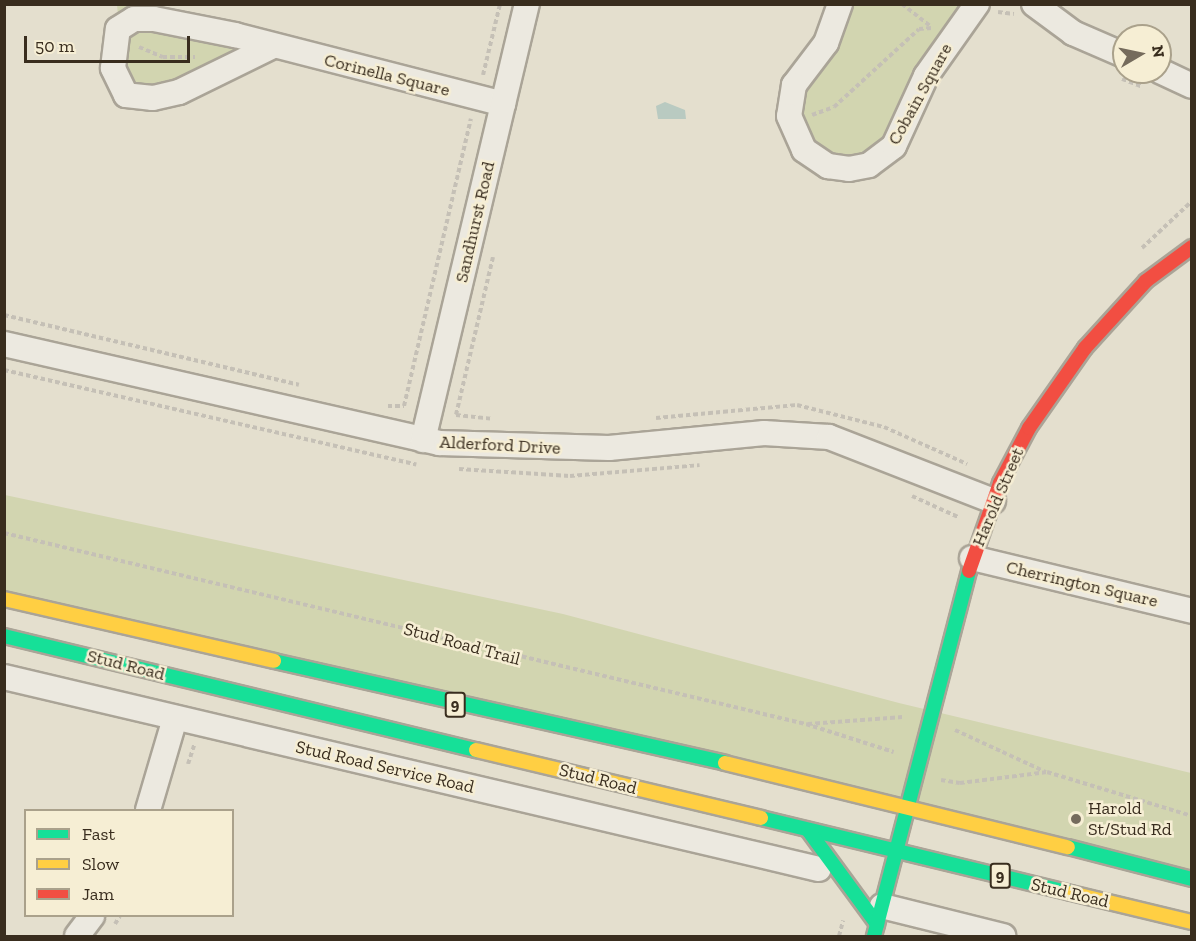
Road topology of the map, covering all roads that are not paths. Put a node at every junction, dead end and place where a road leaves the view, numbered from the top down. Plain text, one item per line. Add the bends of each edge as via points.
1 (527, 4) edge
2 (840, 4) edge
3 (977, 4) edge
4 (1034, 4) edge
5 (271, 47) junction
6 (1112, 50) edge
7 (1172, 77) edge
8 (1191, 86) edge
9 (503, 104) junction
10 (1191, 247) edge
11 (4, 344) edge
12 (423, 440) junction
13 (993, 501) junction
14 (972, 558) junction
15 (4, 599) edge
16 (1191, 611) edge
17 (4, 636) edge
18 (4, 677) edge
19 (175, 718) junction
20 (907, 805) junction
21 (148, 809) edge
22 (774, 821) junction
23 (808, 830) junction
24 (895, 851) junction
25 (766, 858) junction
26 (819, 869) dead end
27 (1191, 879) edge
28 (91, 917) edge
29 (878, 922) edge
30 (1191, 922) edge
31 (77, 936) edge
32 (1004, 936) edge

1 - 9 street, Sandhurst Road
2 - 3 street, Cobain Square via 826,43 794,85 789,116 799,143 820,162 849,169 877,160 894,146 926,75
4 - 6 street via 1073,33
5 - 5 street, Corinella Square via 179,92 153,98 126,94 112,69 115,35 134,19 174,22
5 - 9 street, Corinella Square
7 - 8 street
9 - 12 street, Sandhurst Road
10 - 13 main road, Harold Street via 1146,281 1085,348 1029,428
11 - 12 street, Alderford Drive
12 - 13 street, Alderford Drive via 599,448 764,433 810,434 864,447
13 - 14 main road, Harold Street
14 - 16 street, Cherrington Square
14 - 20 main road, Harold Street
15 - 20 main road, Stud Road / 9
17 - 22 main road, Stud Road / 9
18 - 19 street, Stud Road Service Road
19 - 21 street
19 - 25 street, Stud Road Service Road
20 - 24 main road, Harold Street
20 - 27 main road, Stud Road / 9
22 - 23 main road, Stud Road / 9
22 - 25 street
23 - 24 main road, Stud Road / 9
23 - 29 main road
24 - 29 main road, Harold Street
24 - 30 main road, Stud Road / 9
25 - 26 street, Stud Road Service Road
28 - 31 street
29 - 32 street

